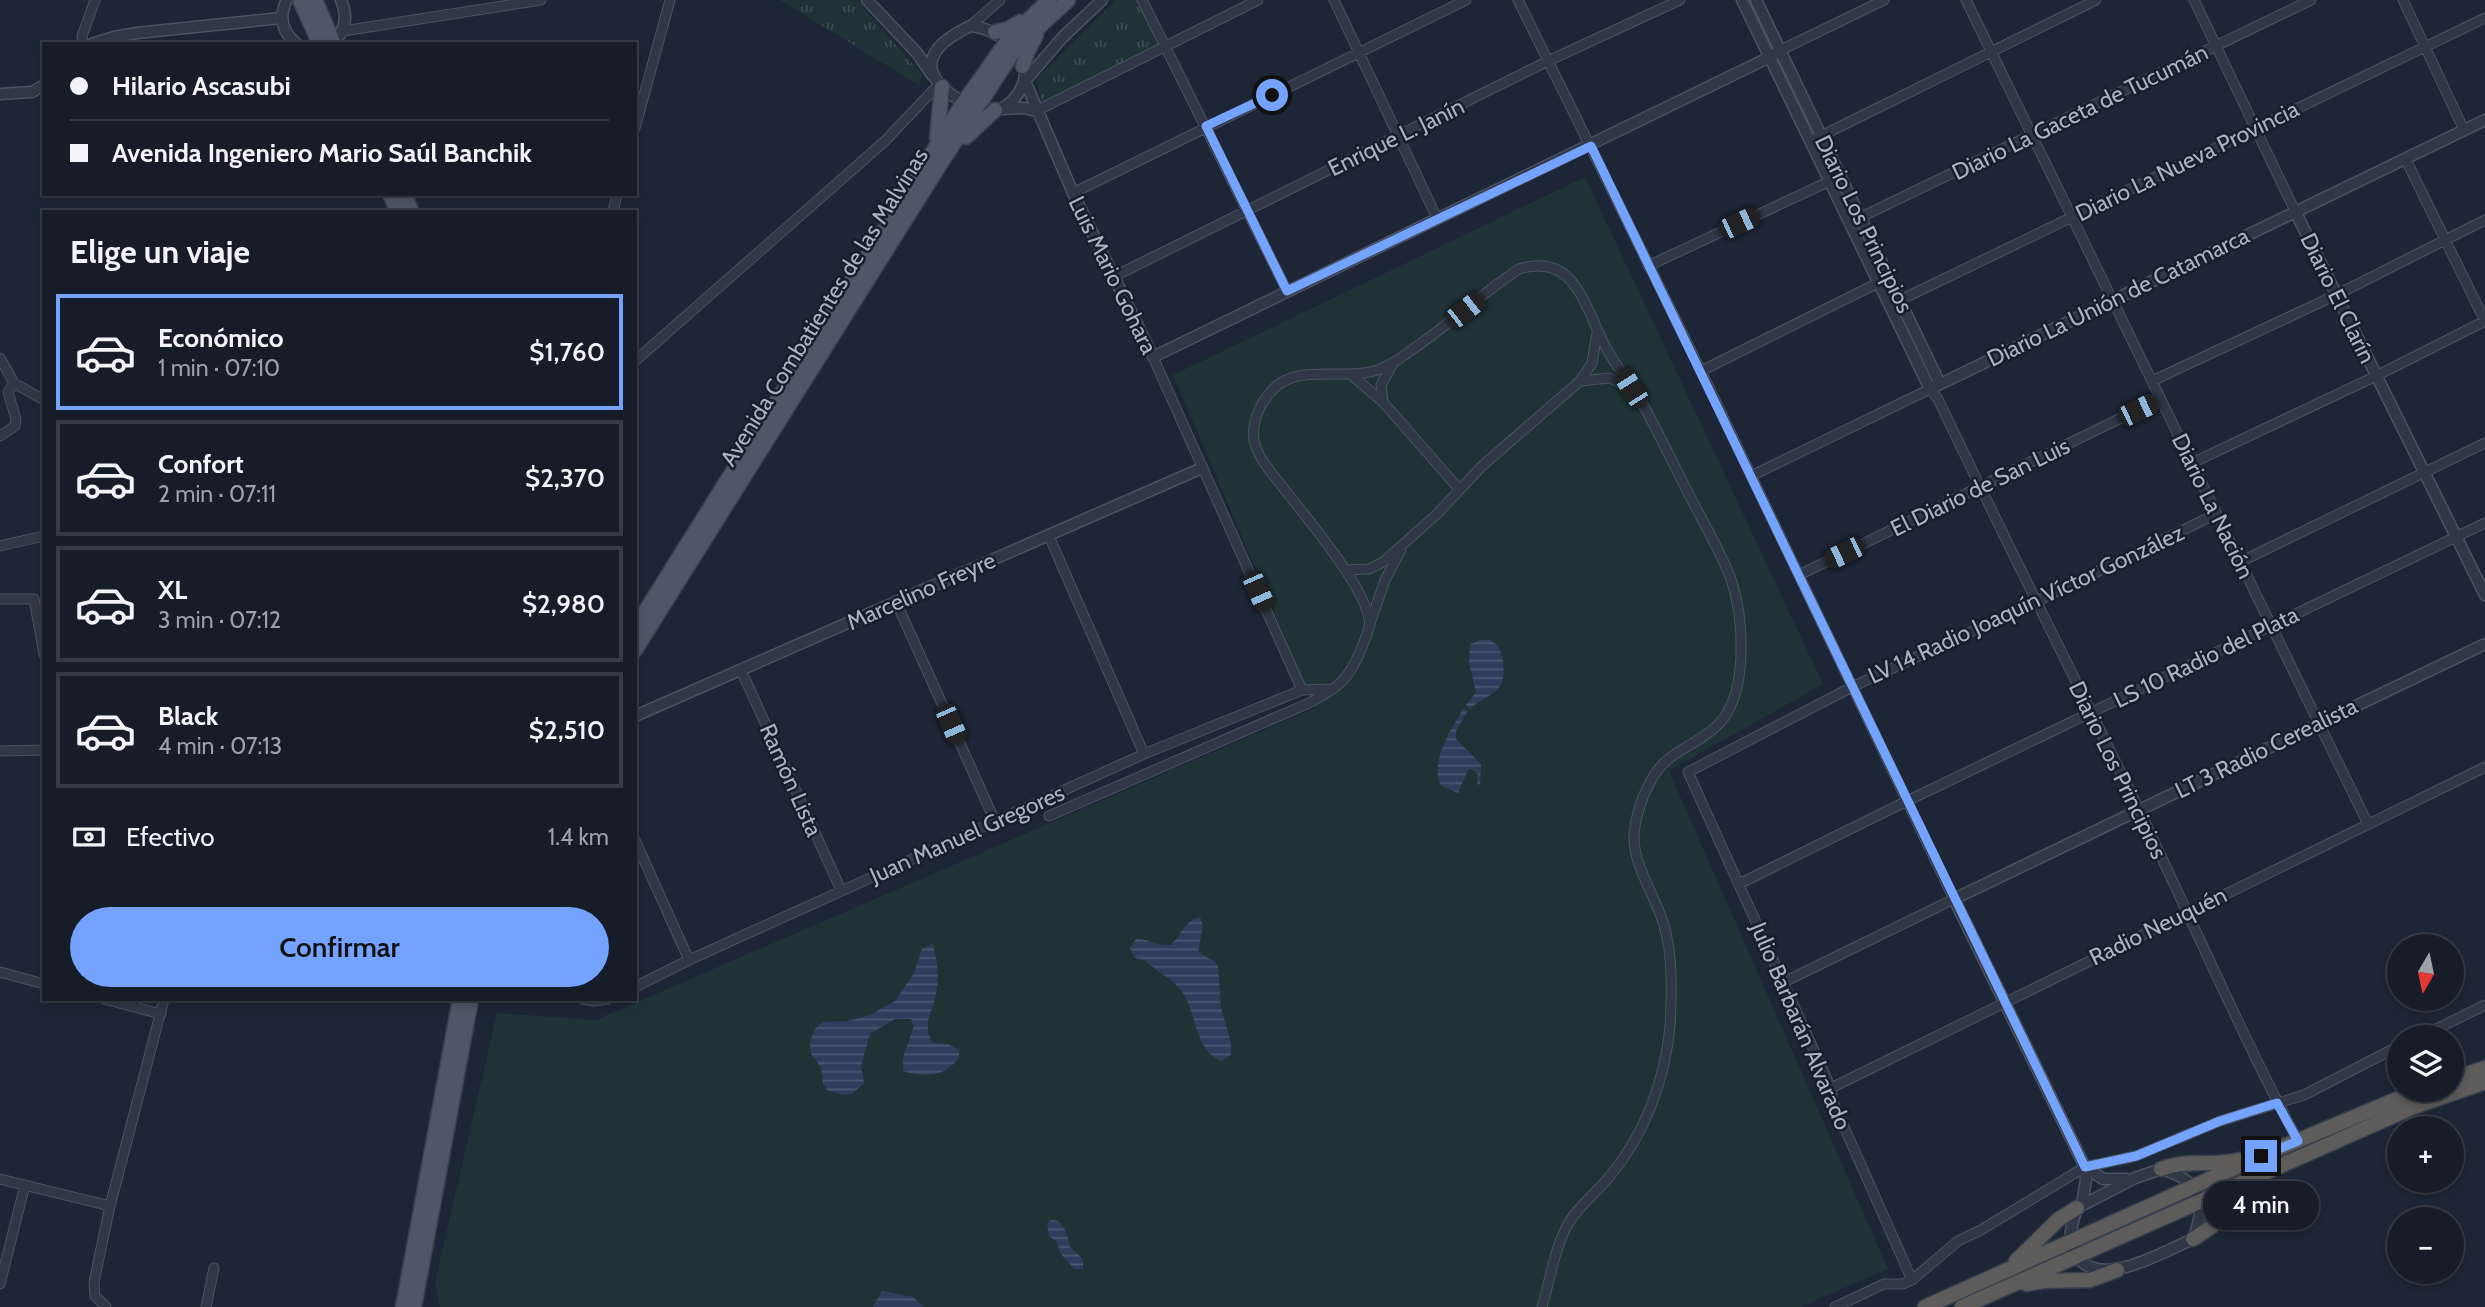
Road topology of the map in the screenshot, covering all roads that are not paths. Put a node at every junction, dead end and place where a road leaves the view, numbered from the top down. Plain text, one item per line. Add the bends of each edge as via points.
1 (94, 0) edge
2 (287, 0) edge
3 (300, 0) edge
4 (315, 0) edge
5 (341, 0) edge
6 (541, 0) edge
7 (670, 0) edge
8 (1000, 0) edge
9 (1049, 0) edge
10 (1068, 0) edge
11 (1102, 0) edge
12 (1142, 0) edge
13 (1258, 0) edge
14 (1334, 0) edge
15 (1466, 0) edge
16 (1518, 0) edge
17 (1680, 0) edge
18 (1742, 0) edge
19 (1756, 0) edge
20 (1884, 0) edge
21 (1966, 0) edge
22 (2096, 0) edge
23 (2194, 0) edge
24 (2311, 0) edge
25 (2403, 0) edge
26 (870, 1) edge
27 (1042, 15) junction
28 (281, 18) junction
29 (2485, 18) edge
30 (970, 26) junction
31 (1006, 40) junction
32 (332, 41) edge
33 (83, 42) edge
34 (98, 42) edge
35 (294, 42) edge
36 (1166, 45) junction
37 (2216, 47) junction
38 (2426, 47) junction
39 (1781, 50) junction
40 (1990, 51) junction
41 (916, 53) junction
42 (935, 53) junction
43 (1360, 53) junction
44 (1770, 57) junction
45 (1548, 61) junction
46 (1023, 66) junction
47 (1025, 81) junction
48 (939, 84) junction
49 (42, 86) edge
50 (0, 94) edge
51 (971, 105) junction
52 (997, 109) junction
53 (1036, 111) junction
54 (2485, 120) edge
55 (637, 121) edge
56 (1206, 126) junction
57 (2256, 127) junction
58 (2464, 130) junction
59 (2032, 134) junction
60 (1822, 136) junction
61 (1399, 137) junction
62 (1811, 142) junction
63 (1591, 146) junction
64 (936, 147) junction
65 (2405, 158) junction
66 (937, 169) junction
67 (1830, 181) junction
68 (1073, 193) junction
69 (1246, 209) junction
70 (2294, 211) junction
71 (2071, 217) junction
72 (1437, 218) junction
73 (1855, 220) junction
74 (2485, 220) edge
75 (2444, 239) junction
76 (1648, 266) junction
77 (1113, 276) junction
78 (1884, 280) junction
79 (1287, 291) junction
80 (2336, 295) junction
81 (1900, 299) junction
82 (2111, 300) junction
83 (1890, 305) junction
84 (2485, 321) edge
85 (1598, 332) junction
86 (1153, 357) junction
87 (0, 358) edge
88 (637, 359) edge
89 (1393, 363) junction
90 (1701, 372) junction
91 (1350, 374) junction
92 (2376, 376) junction
93 (1580, 381) junction
94 (2152, 381) junction
95 (14, 383) junction
96 (1935, 386) junction
97 (1631, 388) junction
98 (42, 399) edge
99 (2160, 399) junction
100 (1383, 402) junction
101 (0, 436) edge
102 (2485, 443) edge
103 (2192, 463) junction
104 (1202, 468) junction
105 (2423, 473) junction
106 (1751, 476) junction
107 (1979, 487) junction
108 (1459, 489) junction
109 (2216, 514) junction
110 (2485, 523) edge
111 (1049, 536) junction
112 (42, 537) edge
113 (2456, 537) junction
114 (1405, 543) junction
115 (0, 545) edge
116 (2239, 562) junction
117 (1346, 570) junction
118 (1799, 575) junction
119 (2485, 595) edge
120 (0, 600) edge
121 (896, 602) junction
122 (2035, 602) junction
123 (637, 625) edge
124 (2271, 625) junction
125 (1370, 626) junction
126 (42, 643) edge
127 (2485, 644) edge
128 (637, 647) edge
129 (741, 670) junction
130 (1852, 687) junction
131 (1336, 689) junction
132 (1302, 690) junction
133 (637, 715) edge
134 (2090, 715) junction
135 (2318, 723) junction
136 (42, 750) edge
137 (0, 751) edge
138 (1144, 754) junction
139 (2485, 767) edge
140 (1688, 772) joint
141 (1906, 801) junction
142 (2139, 810) junction
143 (1049, 816) dead end
144 (995, 821) junction
145 (2368, 824) junction
146 (637, 844) edge
147 (1740, 884) junction
148 (841, 890) junction
149 (1954, 899) junction
150 (2187, 912) junction
151 (689, 960) junction
152 (0, 972) edge
153 (1784, 982) junction
154 (42, 983) edge
155 (637, 986) edge
156 (112, 1001) edge
157 (164, 1001) edge
158 (460, 1001) edge
159 (471, 1001) edge
160 (2005, 1002) junction
161 (2485, 1005) edge
162 (161, 1014) junction
163 (2444, 1025) edge
164 (2387, 1052) edge
165 (2485, 1068) edge
166 (2464, 1075) edge
167 (2485, 1082) edge
168 (1831, 1088) junction
169 (2391, 1102) edge
170 (2277, 1103) junction
171 (2298, 1141) junction
172 (2271, 1152) junction
173 (2290, 1161) junction
174 (2085, 1167) junction
175 (2161, 1169) junction
176 (2135, 1178) junction
177 (0, 1179) edge
178 (24, 1185) junction
179 (2197, 1193) junction
180 (110, 1206) junction
181 (2080, 1206) junction
182 (2193, 1239) junction
183 (2070, 1242) junction
184 (2077, 1257) junction
185 (214, 1268) dead end
186 (2117, 1270) junction
187 (2004, 1271) junction
188 (1912, 1280) junction
189 (0, 1284) edge
190 (2005, 1288) junction
191 (96, 1304) edge
192 (106, 1307) edge
193 (206, 1307) edge
194 (403, 1307) edge
195 (414, 1307) edge
196 (1542, 1307) edge
197 (1835, 1307) edge
198 (1925, 1307) edge
199 (1962, 1307) edge

1 - 33 street
2 - 28 street
3 - 32 main road
4 - 32 main road
5 - 32 street via 345,10
6 - 32 street
7 - 55 street
8 - 30 street
9 - 27 main road, Avenida Combatientes de las Malvinas
10 - 27 main road, Avenida Combatientes de las Malvinas
11 - 47 street
12 - 36 street
13 - 36 street
14 - 43 street
15 - 43 street
16 - 45 street
17 - 45 street, Enrique L. Janín
18 - 44 street, Diario Los Principios
19 - 39 street, Diario Los Principios
20 - 39 street
21 - 40 street, Diario La Nación
22 - 40 street
23 - 37 street, Diario El Clarín
24 - 37 street, Diario La Gaceta de Tucumán
25 - 38 street
26 - 41 street
27 - 31 main road, Avenida Combatientes de las Malvinas
27 - 46 main road
28 - 34 street via 137,33
28 - 35 street
29 - 38 street, Diario La Nueva Provincia
30 - 31 street via 980,26
30 - 42 street
31 - 46 street, Luis Mario Gohara
31 - 51 main road, Avenida Combatientes de las Malvinas
36 - 53 street
36 - 56 street
37 - 57 street, Diario El Clarín
37 - 59 street, Diario La Gaceta de Tucumán
38 - 57 street, Diario La Nueva Provincia
38 - 58 street
39 - 44 street
39 - 60 street, Diario Los Principios
40 - 59 street, Diario La Nación
40 - 60 street
41 - 42 street
41 - 48 street
42 - 48 street via 931,65
43 - 56 street
43 - 61 street
44 - 62 street, Diario Los Principios
44 - 63 street
45 - 61 street, Enrique L. Janín
45 - 63 street
46 - 47 street, Luis Mario Gohara
47 - 52 street via 1014,98
47 - 53 street, Luis Mario Gohara
48 - 51 street
48 - 64 main road
48 - 88 street via 877,149
49 - 50 street via 32,92
51 - 52 street
51 - 64 main road, Avenida Combatientes de las Malvinas
51 - 66 main road, Avenida Combatientes de las Malvinas
52 - 53 street
52 - 66 main road
53 - 68 street, Luis Mario Gohara
54 - 58 street, Diario La Unión de Catamarca
56 - 68 street
56 - 69 street
57 - 70 street, Diario El Clarín
57 - 71 street, Diario La Nueva Provincia
58 - 65 street, Diario La Unión de Catamarca
59 - 71 street, Diario La Nación
59 - 73 street, Diario La Gaceta de Tucumán
60 - 62 street
60 - 73 street, Diario Los Principios
61 - 69 street, Enrique L. Janín
61 - 72 street
62 - 67 street, Diario Los Principios
63 - 72 street
63 - 76 street
64 - 123 main road, Avenida Combatientes de las Malvinas
65 - 70 street, Diario La Unión de Catamarca
65 - 75 street
66 - 128 main road, Avenida Combatientes de las Malvinas
67 - 73 street, Diario Los Principios
67 - 76 street
68 - 77 street, Luis Mario Gohara
69 - 77 street, Enrique L. Janín
69 - 79 street
70 - 80 street, Diario El Clarín
70 - 82 street, Diario La Unión de Catamarca
71 - 81 street, Diario La Nueva Provincia
71 - 82 street, Diario La Nación
72 - 79 street
73 - 78 street, Diario Los Principios
74 - 75 street
75 - 80 street
75 - 84 street
76 - 90 street
77 - 86 street, Luis Mario Gohara
78 - 81 street, Diario Los Principios
78 - 83 street, Diario Los Principios
78 - 90 street
79 - 86 street
80 - 92 street, Diario El Clarín
80 - 94 street
81 - 83 street, Diario La Nueva Provincia
81 - 96 street, Diario Los Principios
82 - 94 street, Diario La Nación
82 - 96 street, Diario La Unión de Catamarca
83 - 96 street, Diario Los Principios
84 - 92 street
85 - 89 street via 1566,274 1544,265 1530,266 1509,276
85 - 93 street via 1592,363
85 - 97 street
86 - 104 street, Luis Mario Gohara
87 - 95 street
89 - 91 street
89 - 100 street via 1381,385
90 - 106 street
91 - 100 street
91 - 117 street via 1304,374 1280,382 1267,397 1254,426 1256,445 1266,466
92 - 103 street
92 - 105 street, Diario El Clarín
93 - 97 street via 1609,378
93 - 108 street
94 - 99 street, Diario La Nación
95 - 98 street
95 - 101 street via 8,392 15,426
96 - 106 street, Diario La Unión de Catamarca
96 - 107 street, Diario Los Principios
97 - 196 street via 1729,576 1740,615 1741,648 1728,712 1705,736 1661,765 1639,808 1635,848 1662,920 1670,958 1670,1027 1661,1077 1625,1156 1567,1224
99 - 103 street, Diario La Nación
99 - 107 street, El Diario de San Luis
100 - 108 street
102 - 105 street
103 - 109 street, Diario La Nación
104 - 111 street, Marcelino Freyre
104 - 132 street, Luis Mario Gohara
105 - 113 street, Diario El Clarín
105 - 116 street
106 - 118 street
107 - 118 street, El Diario de San Luis
107 - 122 street, Diario Los Principios
108 - 114 street
109 - 116 street, Diario La Nación
109 - 122 street, LV 14 Radio Joaquín Víctor González
110 - 113 street, LS 10 Radio del Plata
111 - 121 street, Marcelino Freyre
111 - 138 street
112 - 115 street
113 - 119 street, Diario El Clarín
113 - 124 street, LS 10 Radio del Plata
114 - 117 street via 1376,567
114 - 125 street via 1385,580
116 - 124 street, Diario La Nación
117 - 125 street
118 - 130 street
120 - 126 street via 34,599
121 - 129 street, Marcelino Freyre
121 - 144 street
122 - 130 street, LV 14 Radio Joaquín Víctor González
122 - 134 street, Diario Los Principios
124 - 134 street, LS 10 Radio del Plata
124 - 135 street, Diario La Nación
125 - 131 street via 1347,676
127 - 135 street, LT 3 Radio Cerealista
129 - 133 street, Marcelino Freyre
129 - 148 street, Ramón Lista
130 - 140 street, LV 14 Radio Joaquín Víctor González
130 - 141 street
131 - 132 street
131 - 143 street
132 - 138 street, Juan Manuel Gregores
134 - 141 street, LS 10 Radio del Plata
134 - 142 street, Diario Los Principios
135 - 142 street, LT 3 Radio Cerealista
135 - 145 street, Diario La Nación
136 - 137 street
138 - 144 street, Juan Manuel Gregores
139 - 145 street, Radio Neuquén
140 - 147 street, Julio Barbarán Alvarado
141 - 147 street, LS 10 Radio del Plata
141 - 149 street
142 - 149 street, LT 3 Radio Cerealista
142 - 150 street, Diario Los Principios
144 - 148 street, Juan Manuel Gregores
145 - 150 street, Radio Neuquén
146 - 151 street
147 - 153 street, Julio Barbarán Alvarado
148 - 151 street, Juan Manuel Gregores
149 - 153 street, LT 3 Radio Cerealista
149 - 160 street
150 - 160 street, Radio Neuquén
150 - 170 street, Diario Los Principios
151 - 155 street, Juan Manuel Gregores
152 - 154 street
153 - 168 street, Julio Barbarán Alvarado
156 - 162 street
157 - 162 street
158 - 194 main road
159 - 195 main road
160 - 168 street, Radio Neuquén
160 - 174 street
161 - 163 street
162 - 180 street
164 - 170 street
165 - 166 highway
167 - 173 highway via 2411,1108
168 - 188 street, Julio Barbarán Alvarado via 1833,1102
169 - 171 highway
170 - 171 street, Diario Los Principios
170 - 174 street via 2136,1156
171 - 172 highway
172 - 175 highway via 2231,1162 2181,1163
172 - 179 highway
173 - 179 highway
173 - 182 highway via 2279,1173 2250,1185 2211,1227
174 - 176 street via 2103,1179
174 - 181 street
174 - 188 street via 1958,1241
175 - 176 street
175 - 179 street via 2180,1176
176 - 181 street
177 - 178 street
178 - 180 street
178 - 189 street
179 - 182 street via 2200,1217
179 - 183 highway
179 - 184 highway
180 - 191 street via 94,1282
181 - 183 street
181 - 187 highway
182 - 186 street
183 - 184 street
183 - 187 highway
184 - 186 street via 2101,1271
184 - 190 highway
185 - 193 street
186 - 190 highway via 2090,1280
187 - 198 highway
188 - 197 street via 1884,1284
190 - 199 highway
191 - 192 street

